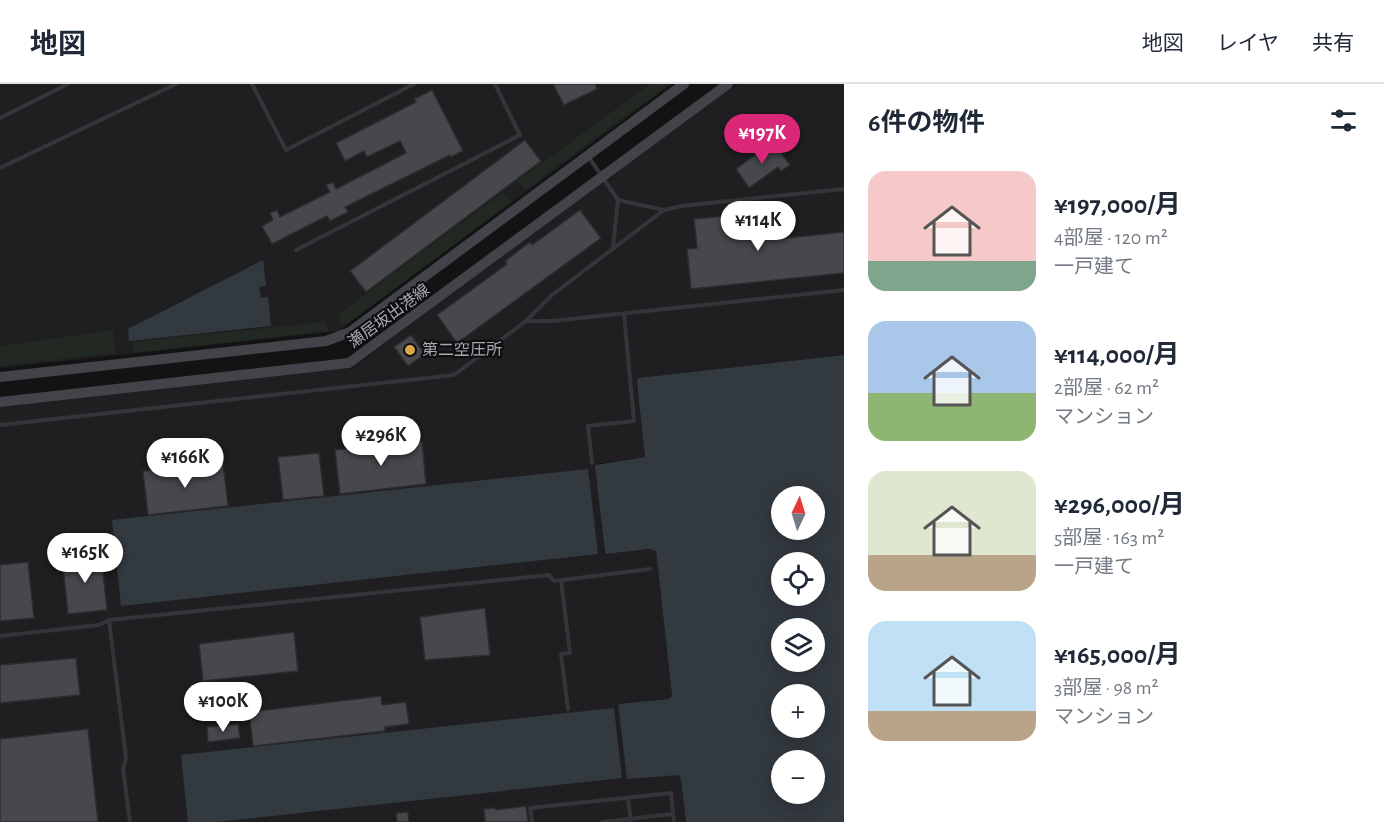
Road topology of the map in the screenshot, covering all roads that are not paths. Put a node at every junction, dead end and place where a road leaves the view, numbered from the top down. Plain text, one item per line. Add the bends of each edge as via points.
1 (68, 84) edge
2 (176, 84) edge
3 (252, 84) edge
4 (414, 84) edge
5 (495, 84) edge
6 (684, 84) edge
7 (728, 84) edge
8 (0, 118) edge
9 (587, 156) junction
10 (0, 168) edge
11 (603, 178) junction
12 (844, 189) edge
13 (618, 200) junction
14 (664, 210) junction
15 (613, 248) junction
16 (296, 250) dead end
17 (844, 290) edge
18 (624, 314) junction
19 (525, 321) junction
20 (0, 377) edge
21 (0, 402) edge
22 (0, 425) edge
23 (592, 463) dead end
24 (650, 569) dead end
25 (561, 580) junction
26 (109, 620) junction
27 (0, 636) edge
28 (568, 709) dead end
29 (628, 798) junction
30 (673, 814) junction
31 (630, 820) edge
32 (130, 822) edge
33 (532, 822) edge
34 (602, 822) edge
35 (674, 822) edge

1 - 8 lane
2 - 10 lane
3 - 4 lane via 285,150
5 - 16 lane via 520,135
6 - 9 main road, 瀬居坂出港線
7 - 11 main road, 瀬居坂出港線
9 - 11 lane
9 - 20 main road, 瀬居坂出港線 via 339,337
11 - 13 lane
11 - 21 main road, 瀬居坂出港線 via 349,363
12 - 14 lane
13 - 14 lane
13 - 15 lane
14 - 15 lane
15 - 19 lane
17 - 18 lane
18 - 19 lane
18 - 23 lane via 634,421 588,426
19 - 22 lane via 454,375
24 - 25 lane
25 - 26 lane via 554,581 549,575
25 - 28 lane via 570,653 561,654
26 - 27 lane
26 - 32 lane
29 - 30 lane via 671,793
29 - 31 lane
29 - 33 lane via 530,808
30 - 31 lane
30 - 35 lane
31 - 34 lane

